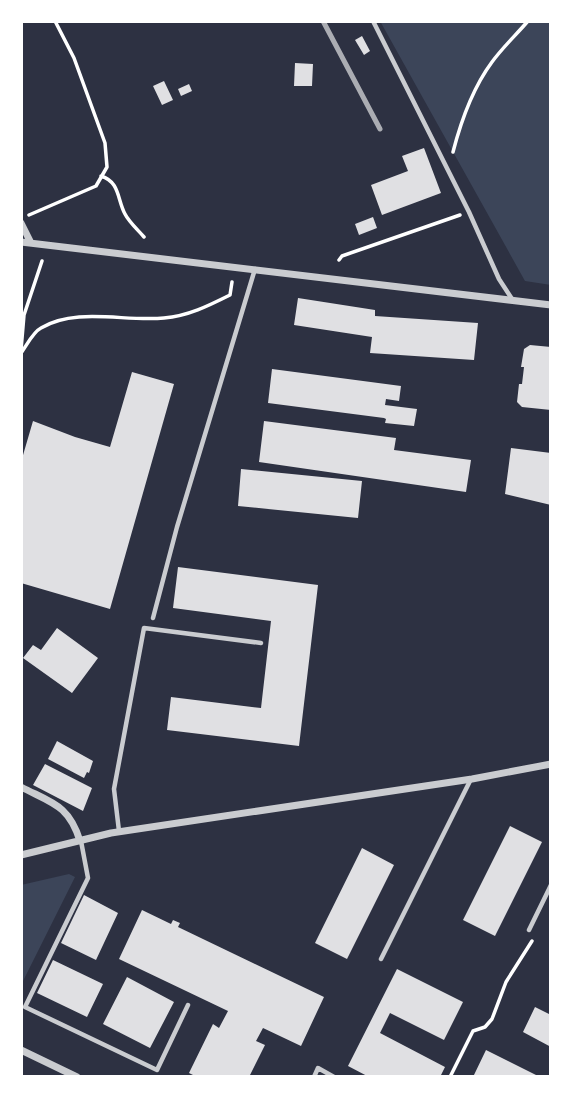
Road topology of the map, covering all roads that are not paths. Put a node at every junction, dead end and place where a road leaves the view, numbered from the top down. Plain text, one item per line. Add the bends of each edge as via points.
1 (373, 21) edge
2 (21, 221) edge
3 (21, 242) edge
4 (31, 243) junction
5 (256, 268) junction
6 (513, 300) junction
7 (551, 305) edge
8 (153, 618) dead end
9 (261, 643) dead end
10 (551, 764) edge
11 (472, 779) junction
12 (21, 787) edge
13 (120, 832) junction
14 (80, 841) junction
15 (21, 855) edge
16 (551, 885) edge
17 (529, 930) road end
18 (381, 959) dead end
19 (188, 1005) dead end
20 (21, 1050) edge
21 (77, 1077) edge
22 (314, 1077) edge
23 (334, 1077) edge

1 - 6 lane
2 - 4 street
3 - 4 street
4 - 5 street
5 - 6 street
5 - 8 lane
6 - 7 street
9 - 13 lane via 144,628 114,789
10 - 11 street
11 - 13 street
11 - 18 lane
12 - 14 street via 62,808 74,822
13 - 14 street
14 - 15 street
14 - 19 lane via 88,878 25,1007 157,1070
16 - 17 lane
20 - 21 street
22 - 23 lane via 318,1068

